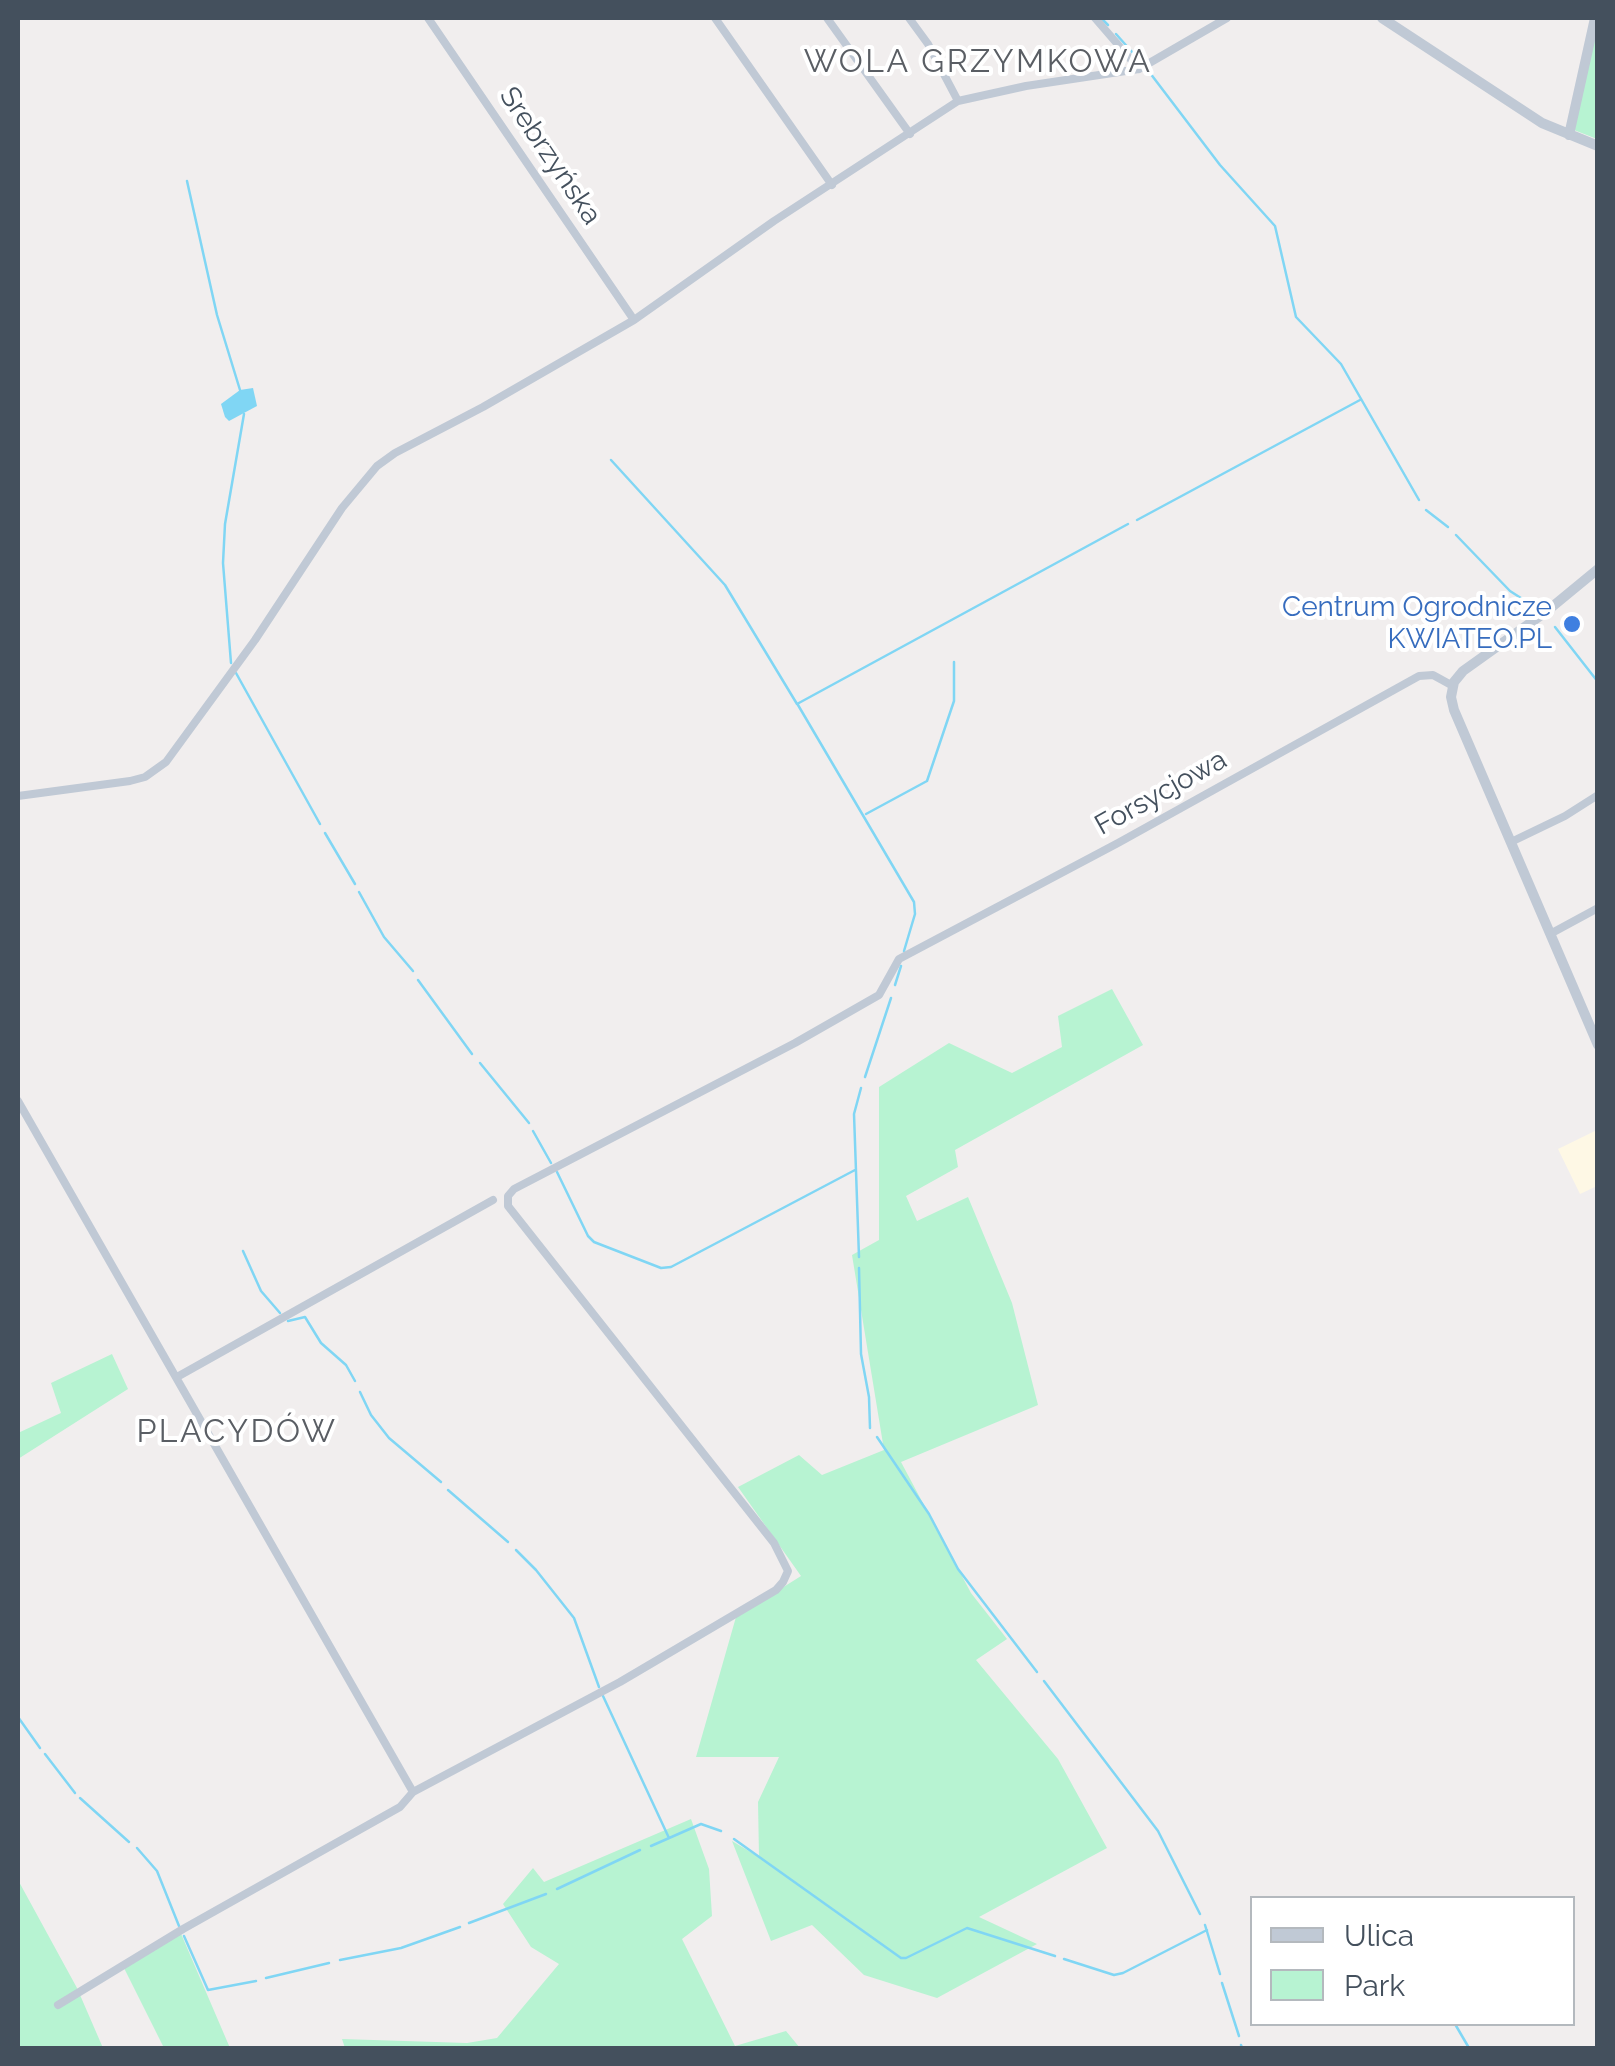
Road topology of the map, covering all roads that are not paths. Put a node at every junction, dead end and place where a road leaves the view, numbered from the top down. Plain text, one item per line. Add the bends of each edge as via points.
1 (428, 18) edge
2 (715, 18) edge
3 (827, 18) edge
4 (909, 18) edge
5 (1095, 18) edge
6 (1227, 18) edge
7 (1382, 18) edge
8 (1594, 18) edge
9 (1139, 69) junction
10 (958, 101) junction
11 (910, 134) junction
12 (1569, 135) junction
13 (1598, 146) edge
14 (832, 185) junction
15 (634, 320) junction
16 (1598, 569) edge
17 (1453, 686) junction
18 (1598, 795) edge
19 (18, 796) edge
20 (1511, 842) junction
21 (1598, 908) edge
22 (1550, 934) junction
23 (1598, 1045) edge
24 (18, 1100) edge
25 (493, 1200) dead end
26 (177, 1377) junction
27 (414, 1792) junction
28 (58, 2005) dead end

1 - 15 street, Srebrzyńska
2 - 14 street
3 - 11 street
4 - 10 street
5 - 9 street
6 - 9 street
7 - 12 street
8 - 12 street
9 - 10 street
10 - 11 street
11 - 14 street
12 - 13 street
14 - 15 street
15 - 19 street via 377,466 156,771 130,782
16 - 17 street via 1466,668
17 - 20 street via 1454,710
17 - 27 street, Forsycjowa via 1418,676 916,949 893,966 879,995 795,1043 514,1189 508,1206 734,1490 788,1571 776,1590 736,1614
18 - 20 street
20 - 22 street
21 - 22 street
22 - 23 street
24 - 26 street
25 - 26 street
26 - 27 street
27 - 28 street via 400,1807

